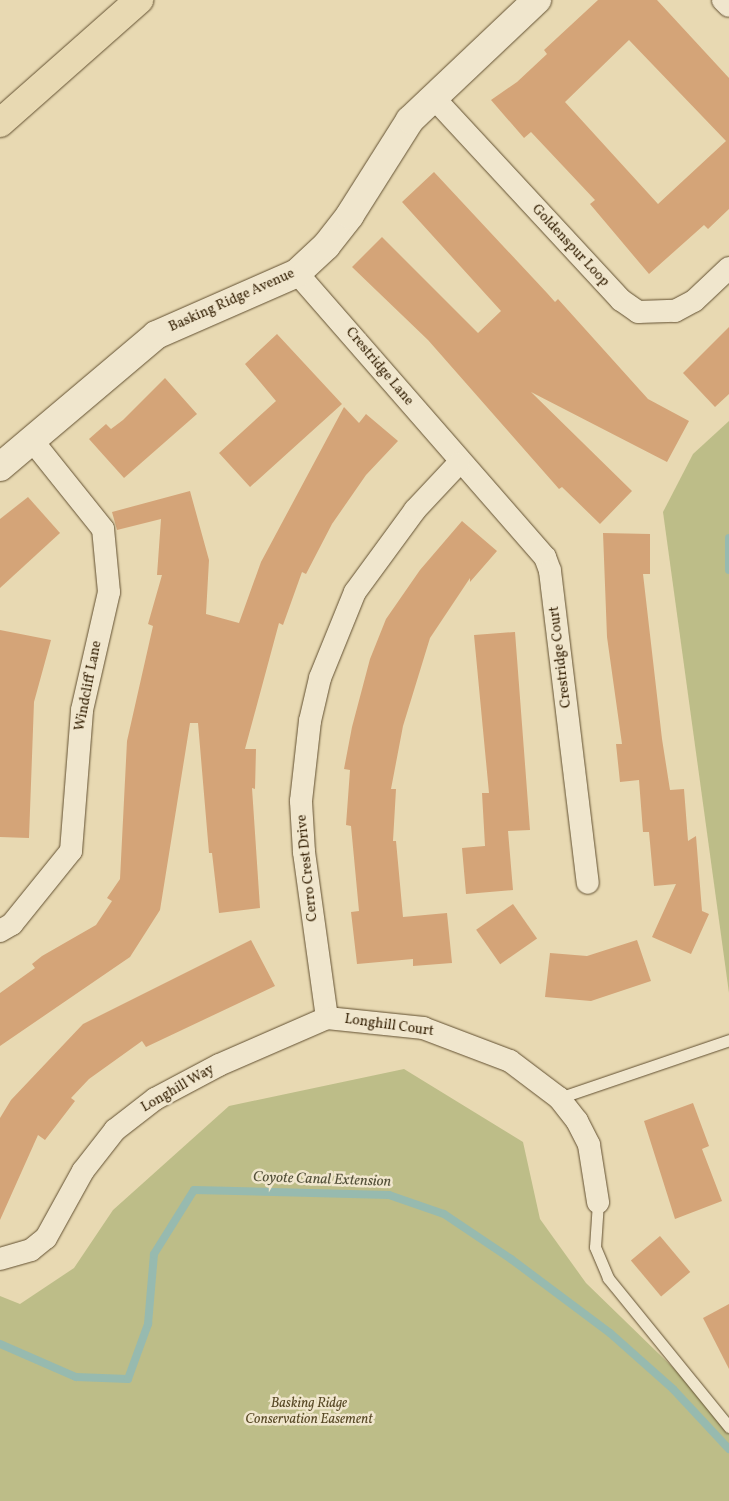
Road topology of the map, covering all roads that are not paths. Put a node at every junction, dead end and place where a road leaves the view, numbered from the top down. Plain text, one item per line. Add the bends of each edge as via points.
1 (139, 0) edge
2 (537, 0) edge
3 (723, 0) edge
4 (729, 6) edge
5 (433, 97) junction
6 (0, 122) edge
7 (729, 268) edge
8 (297, 273) junction
9 (32, 439) junction
10 (459, 463) junction
11 (0, 467) edge
12 (588, 883) dead end
13 (0, 931) edge
14 (327, 1018) junction
15 (729, 1040) edge
16 (559, 1098) junction
17 (598, 1202) joint
18 (0, 1259) edge
19 (729, 1427) edge

1 - 6 highway
2 - 5 street, Basking Ridge Avenue
3 - 4 street
5 - 7 street, Goldenspur Loop via 621,300 638,312 657,315 675,312 694,301
5 - 8 street, Basking Ridge Avenue via 390,148 350,215 326,246
8 - 9 street, Basking Ridge Avenue via 156,335
8 - 10 street, Crestridge Lane
9 - 11 street, Basking Ridge Avenue
9 - 13 street, Windcliff Lane via 103,529 109,592 82,710 71,851 12,924
10 - 12 street, Crestridge Court via 537,545 550,571
10 - 14 street, Cerro Crest Drive via 404,525 355,592 334,638 314,704 301,800 304,852
14 - 16 street, Longhill Court via 423,1028 454,1037 510,1061
14 - 18 street, Longhill Way via 219,1065 155,1099 115,1130 82,1171 46,1238 31,1250
15 - 16 lane
16 - 17 street, Longhill Court via 589,1145
17 - 19 lane via 595,1247 608,1278

